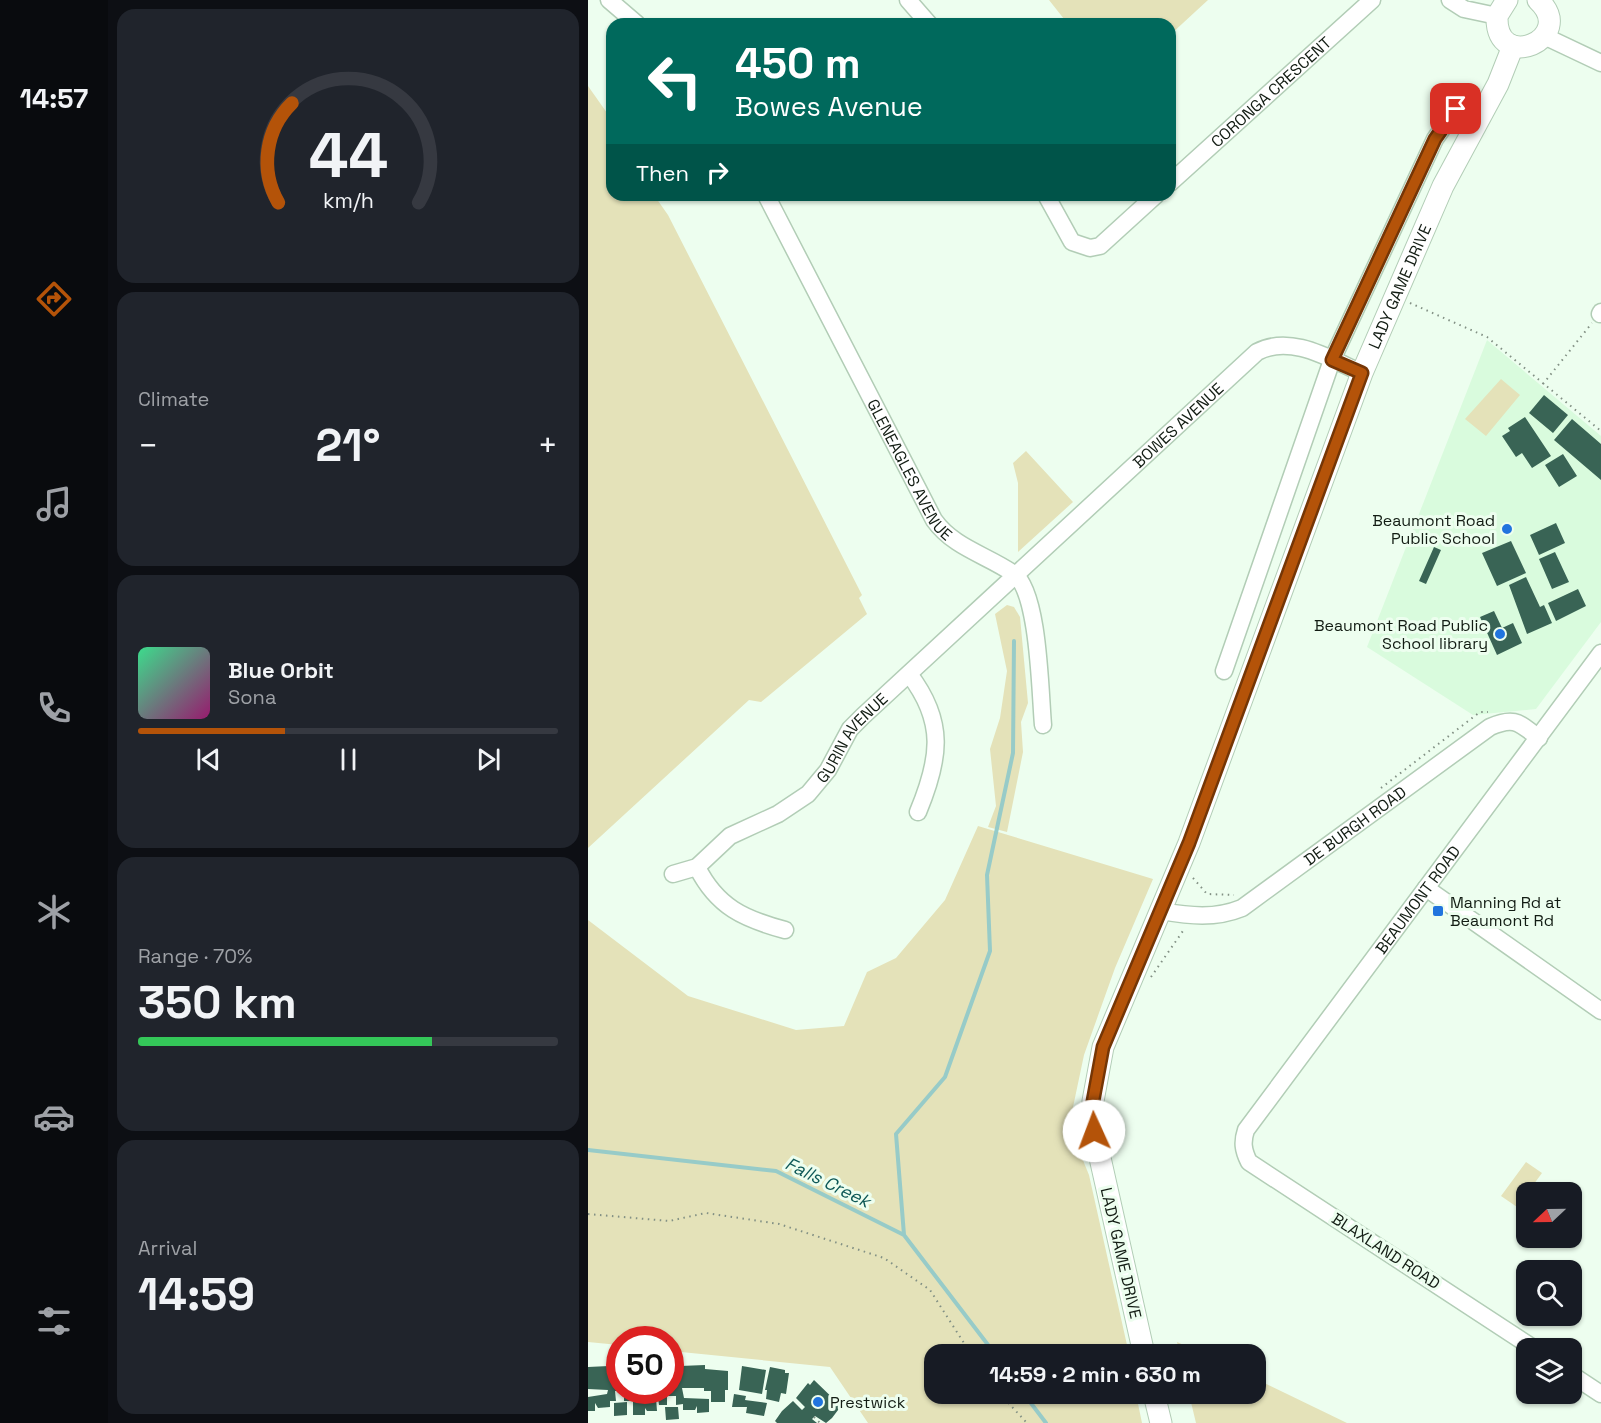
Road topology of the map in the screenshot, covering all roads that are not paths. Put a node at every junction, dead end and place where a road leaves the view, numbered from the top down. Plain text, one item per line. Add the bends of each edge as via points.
1 (609, 0) edge
2 (908, 0) edge
3 (1372, 0) edge
4 (1450, 0) edge
5 (1538, 0) edge
6 (1502, 8) edge
7 (630, 18) edge
8 (924, 18) edge
9 (1544, 36) junction
10 (1513, 46) junction
11 (1601, 63) edge
12 (1456, 109) dead end
13 (1176, 178) edge
14 (769, 201) edge
15 (1049, 201) edge
16 (1149, 201) edge
17 (1332, 360) junction
18 (1362, 373) junction
19 (1015, 575) junction
20 (1601, 653) edge
21 (1224, 671) dead end
22 (909, 674) junction
23 (1043, 725) dead end
24 (1539, 738) junction
25 (918, 812) dead end
26 (697, 867) junction
27 (673, 874) dead end
28 (1426, 888) junction
29 (1171, 912) junction
30 (785, 930) dead end
31 (1601, 1011) edge
32 (1243, 1150) joint
33 (1518, 1338) edge
34 (1142, 1344) edge
35 (1582, 1382) edge
36 (1601, 1394) edge
37 (1156, 1404) edge
38 (1161, 1423) edge

1 - 7 street
2 - 8 street
3 - 13 street, CORONGA CRESCENT
4 - 6 street via 1464,9
5 - 9 main road via 1549,20
6 - 10 main road via 1499,34
9 - 10 main road via 1530,47
9 - 11 street
10 - 18 main road, LADY GAME DRIVE via 1498,84 1443,186
12 - 17 street, LADY GAME DRIVE via 1435,139
14 - 19 street, GLENEAGLES AVENUE via 934,520 950,537
15 - 16 street via 1072,242 1090,248 1100,246
17 - 18 street, BOWES AVENUE
17 - 19 street, BOWES AVENUE via 1285,344 1257,352
17 - 21 street, LADY GAME DRIVE
18 - 29 main road, LADY GAME DRIVE via 1189,843
19 - 22 street, GURIN AVENUE
19 - 23 street, GLENEAGLES AVENUE via 1030,600
20 - 24 street, BEAUMONT ROAD
22 - 25 street via 933,714 936,734 929,785
22 - 26 street, GURIN AVENUE via 850,729 828,770 808,794 778,814 730,836
24 - 28 street, BEAUMONT ROAD
24 - 29 street, DE BURGH ROAD via 1510,720 1490,727 1242,908 1215,916
26 - 27 street, GURIN AVENUE
26 - 30 street via 704,882 734,913
28 - 31 street
28 - 32 street, BEAUMONT ROAD via 1246,1130
29 - 34 main road, LADY GAME DRIVE via 1103,1047 1093,1101 1100,1162
32 - 33 street, BLAXLAND ROAD via 1249,1162
35 - 36 street
37 - 38 main road

